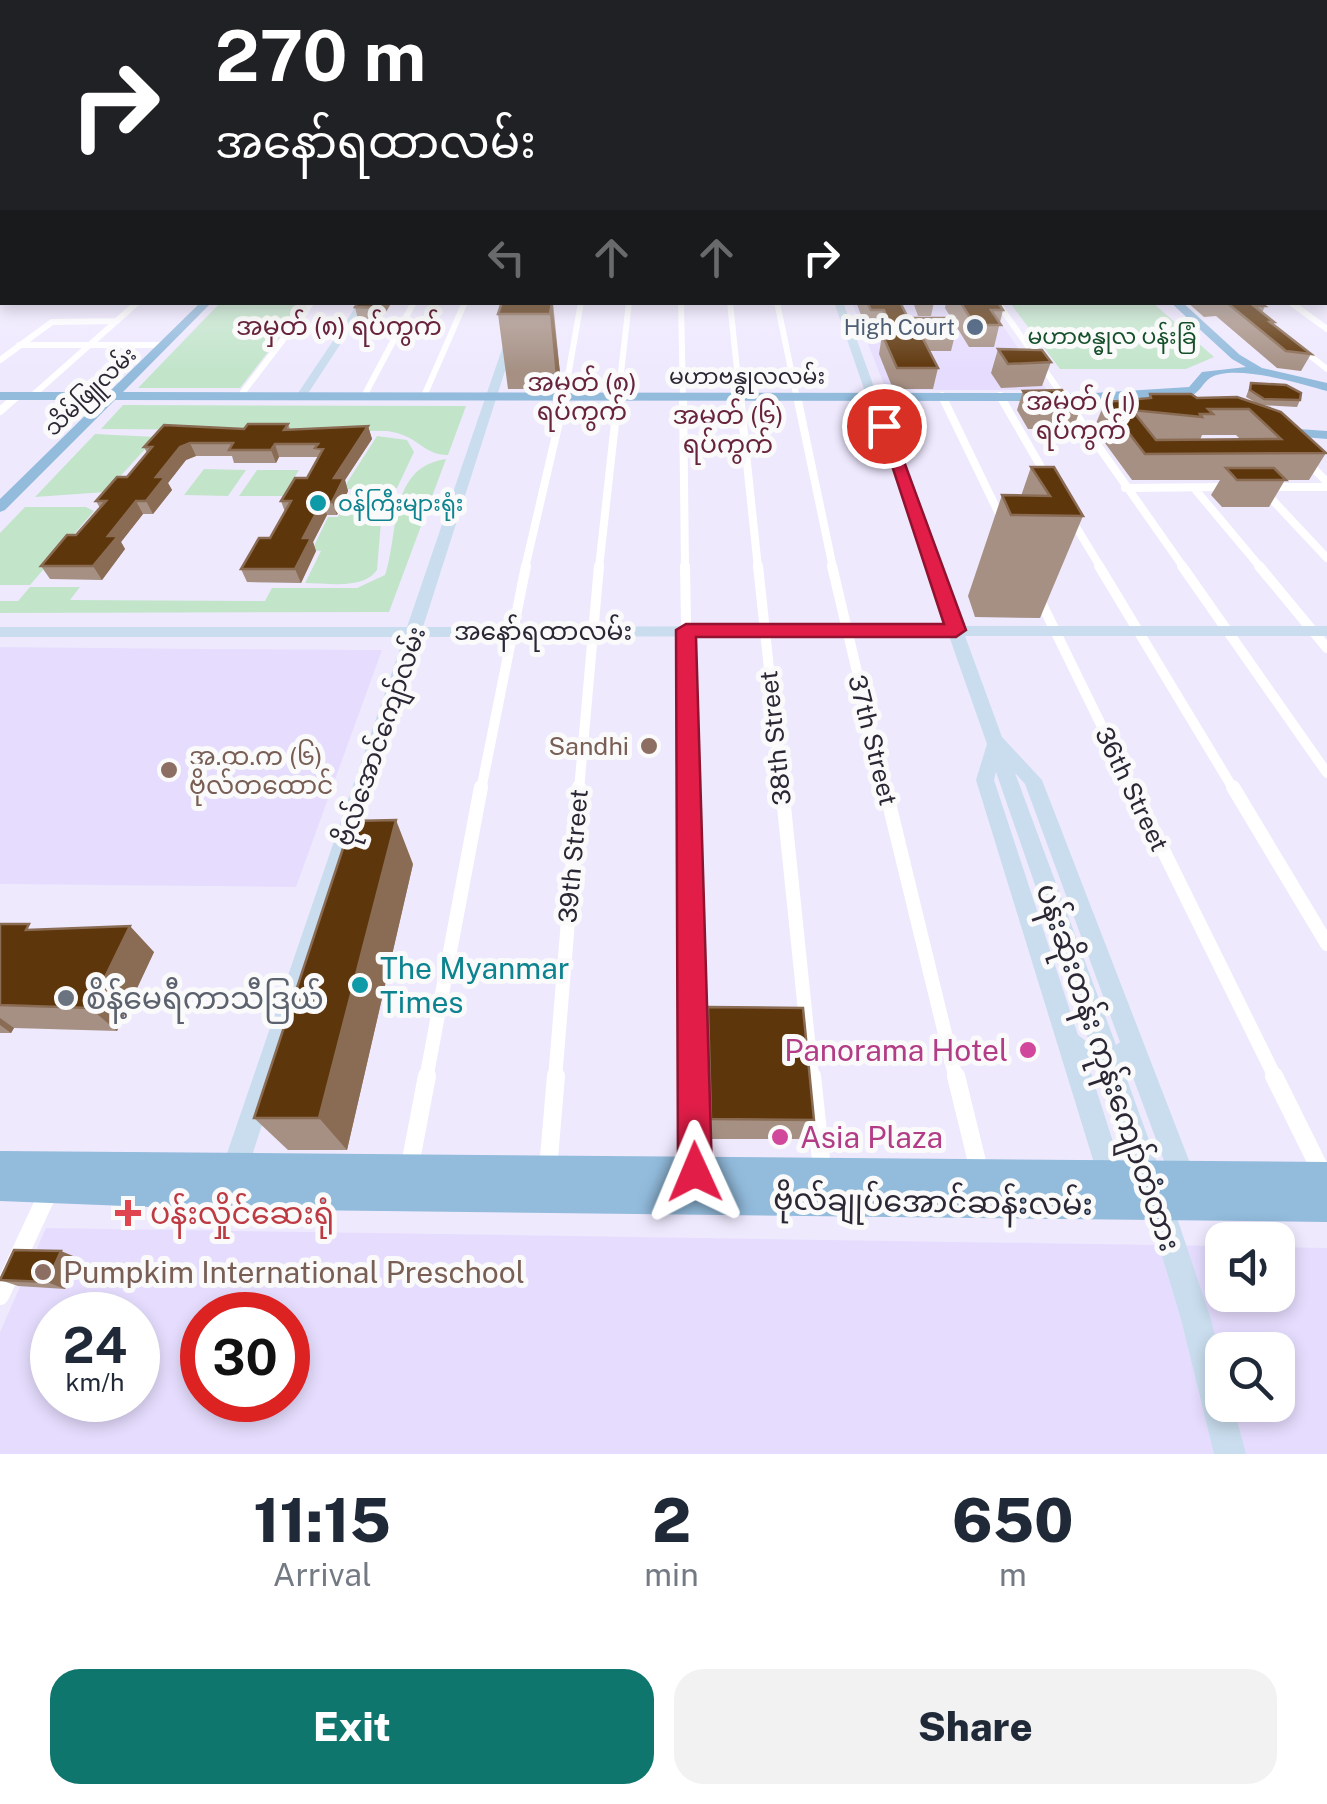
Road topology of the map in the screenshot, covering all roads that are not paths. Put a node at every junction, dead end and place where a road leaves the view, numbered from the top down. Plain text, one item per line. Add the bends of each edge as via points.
1 (135, 305) edge
2 (204, 305) edge
3 (310, 305) edge
4 (362, 305) edge
5 (412, 305) edge
6 (463, 305) edge
7 (522, 305) edge
8 (580, 305) edge
9 (629, 305) edge
10 (681, 305) edge
11 (730, 305) edge
12 (778, 305) edge
13 (839, 305) edge
14 (999, 305) edge
15 (1167, 305) edge
16 (1178, 305) edge
17 (1294, 305) edge
18 (117, 321) junction
19 (1327, 329) edge
20 (19, 345) junction
21 (89, 345) junction
22 (165, 346) junction
23 (1297, 346) edge
24 (0, 360) edge
25 (1327, 369) edge
26 (1218, 372) junction
27 (1272, 373) junction
28 (1327, 388) edge
29 (112, 396) junction
30 (240, 396) junction
31 (301, 396) junction
32 (364, 396) junction
33 (424, 396) junction
34 (493, 396) junction
35 (873, 396) junction
36 (16, 397) edge
37 (1064, 397) junction
38 (564, 398) junction
39 (618, 398) junction
40 (684, 398) junction
41 (741, 398) junction
42 (800, 398) junction
43 (942, 398) junction
44 (1001, 398) junction
45 (0, 412) edge
46 (1327, 435) edge
47 (1294, 450) edge
48 (1325, 453) edge
49 (1051, 484) edge
50 (1327, 484) edge
51 (1244, 487) edge
52 (1125, 488) junction
53 (1194, 488) junction
54 (1061, 501) edge
55 (0, 507) edge
56 (1012, 542) edge
57 (1327, 558) edge
58 (1038, 595) dead end
59 (416, 630) junction
60 (511, 630) junction
61 (592, 630) junction
62 (686, 630) junction
63 (764, 630) junction
64 (846, 630) junction
65 (956, 630) junction
66 (1055, 631) junction
67 (1137, 631) junction
68 (1226, 631) junction
69 (1320, 631) edge
70 (0, 632) edge
71 (1327, 648) edge
72 (996, 742) junction
73 (1327, 772) edge
74 (1327, 944) edge
75 (1069, 1043) junction
76 (1134, 1048) junction
77 (0, 1166) edge
78 (409, 1170) junction
79 (548, 1171) junction
80 (695, 1172) junction
81 (822, 1173) junction
82 (980, 1174) junction
83 (1111, 1176) junction
84 (1182, 1176) junction
85 (216, 1177) junction
86 (1275, 1177) junction
87 (65, 1180) junction
88 (0, 1186) edge
89 (731, 1186) junction
90 (1326, 1187) edge
91 (1290, 1208) junction
92 (0, 1296) edge
93 (1230, 1454) edge

1 - 18 street
2 - 22 main road, သိမ်ဖြူလမ်း
3 - 30 street
4 - 31 main road
5 - 32 street
6 - 33 street
7 - 34 main road, ဗိုလ်အောင်ကျော်လမ်း
8 - 38 street
9 - 39 street, 39th Street
10 - 40 street
11 - 41 street, 38th Street
12 - 42 street, 37th Street
13 - 35 main road, ပန်းဆိုးတန်း ကုန်းကျော်တံတား
14 - 37 street
15 - 26 main road via 1223,357 1226,364
16 - 27 main road via 1236,357
17 - 19 street
18 - 20 street via 58,321
18 - 21 street
20 - 21 street
20 - 24 street
21 - 22 street
21 - 36 street
22 - 29 main road, သိမ်ဖြူလမ်း
23 - 25 street
26 - 27 main road
26 - 37 main road, မဟာဗန္ဓုလလမ်း via 1206,375 1195,394
27 - 28 main road
29 - 30 main road, မဟာဗန္ဓုလလမ်း
29 - 36 main road, မဟာဗန္ဓုလလမ်း
29 - 55 main road, သိမ်ဖြူလမ်း
30 - 31 main road, မဟာဗန္ဓုလလမ်း
31 - 32 main road, မဟာဗန္ဓုလလမ်း
32 - 33 main road, မဟာဗန္ဓုလလမ်း
33 - 34 main road, မဟာဗန္ဓုလလမ်း
34 - 38 main road, မဟာဗန္ဓုလလမ်း
34 - 59 main road, ဗိုလ်အောင်ကျော်လမ်း
35 - 42 main road, မဟာဗန္ဓုလလမ်း
35 - 43 main road, မဟာဗန္ဓုလလမ်း
35 - 65 main road, ပန်းဆိုးတန်း ကုန်းကျော်တံတား
36 - 45 street
37 - 44 main road, မဟာဗန္ဓုလလမ်း
37 - 52 street
38 - 39 main road, မဟာဗန္ဓုလလမ်း
38 - 60 street
39 - 40 main road, မဟာဗန္ဓုလလမ်း
39 - 61 street, 39th Street
40 - 41 main road, မဟာဗန္ဓုလလမ်း
40 - 62 street
41 - 42 main road, မဟာဗန္ဓုလလမ်း
41 - 63 street, 38th Street
42 - 64 street, 37th Street
43 - 44 main road, မဟာဗန္ဓုလလမ်း
43 - 56 street
44 - 49 street
46 - 48 main road via 1275,434
47 - 50 street
50 - 57 street via 1260,487
51 - 53 street
52 - 53 street
52 - 68 street
53 - 69 street
54 - 67 street
58 - 66 street, 36th Street
59 - 60 main road, အနော်ရထာလမ်း
59 - 70 main road, အနော်ရထာလမ်း
59 - 85 main road, ဗိုလ်အောင်ကျော်လမ်း
60 - 61 main road, အနော်ရထာလမ်း
60 - 78 street
61 - 62 main road, အနော်ရထာလမ်း
61 - 79 street, 39th Street
62 - 63 main road, အနော်ရထာလမ်း
62 - 80 street
63 - 64 main road, အနော်ရထာလမ်း
63 - 81 street, 38th Street
64 - 65 main road, အနော်ရထာလမ်း
64 - 82 street, 37th Street
65 - 66 main road, အနော်ရထာလမ်း
65 - 72 main road, ပန်းဆိုးတန်း ကုန်းကျော်တံတား
66 - 67 main road, အနော်ရထာလမ်း
66 - 90 street, 36th Street
67 - 68 main road, အနော်ရထာလမ်း
67 - 74 street
68 - 69 main road, အနော်ရထာလမ်း
68 - 73 street
69 - 71 street
72 - 75 main road via 985,780
72 - 76 main road via 1033,780
72 - 93 main road, ပန်းဆိုးတန်း ကုန်းကျော်တံတား via 1160,1206
75 - 76 main road via 1112,1061
75 - 83 main road
76 - 84 main road
77 - 87 main road, ဗိုလ်ချုပ်အောင်ဆန်းလမ်း
78 - 79 main road, ဗိုလ်ချုပ်အောင်ဆန်းလမ်း
78 - 85 main road, ဗိုလ်ချုပ်အောင်ဆန်းလမ်း
79 - 80 main road, ဗိုလ်ချုပ်အောင်ဆန်းလမ်း
80 - 89 main road, ဗိုလ်ချုပ်အောင်ဆန်းလမ်း
81 - 82 main road, ဗိုလ်ချုပ်အောင်ဆန်းလမ်း
81 - 89 main road, ဗိုလ်ချုပ်အောင်ဆန်းလမ်း
82 - 83 main road, ဗိုလ်ချုပ်အောင်ဆန်းလမ်း
83 - 84 main road, ဗိုလ်ချုပ်အောင်ဆန်းလမ်း
84 - 86 main road, ဗိုလ်ချုပ်အောင်ဆန်းလမ်း
85 - 87 main road, ဗိုလ်ချုပ်အောင်ဆန်းလမ်း
85 - 89 main road, ဗိုလ်ချုပ်အောင်ဆန်းလမ်း
86 - 90 main road, ဗိုလ်ချုပ်အောင်ဆန်းလမ်း
86 - 91 main road
87 - 88 main road, ဗိုလ်ချုပ်အောင်ဆန်းလမ်း
87 - 92 street
89 - 91 main road, ဗိုလ်ချုပ်အောင်ဆန်းလမ်း
90 - 91 main road, ဗိုလ်ချုပ်အောင်ဆန်းလမ်း

